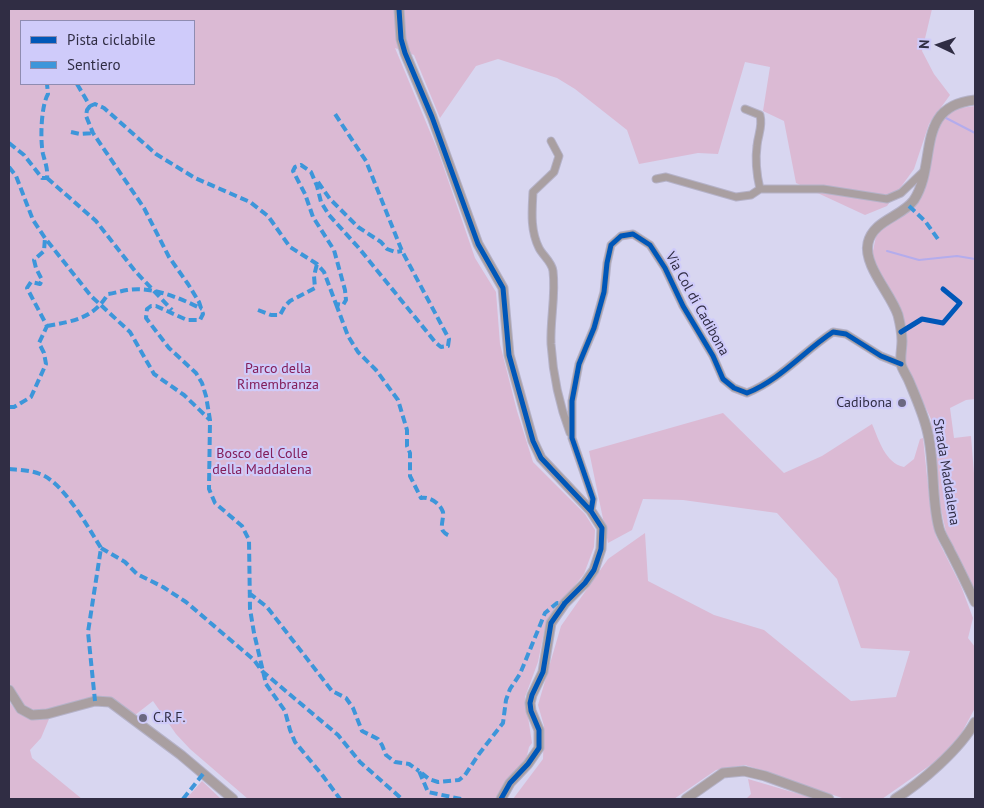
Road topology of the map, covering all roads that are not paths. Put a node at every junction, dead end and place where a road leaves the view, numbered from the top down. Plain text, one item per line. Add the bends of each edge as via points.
1 (399, 9) edge
2 (975, 100) edge
3 (746, 109) dead end
4 (551, 141) dead end
5 (923, 172) junction
6 (656, 179) dead end
7 (760, 189) junction
8 (901, 364) junction
9 (572, 438) junction
10 (591, 511) junction
11 (975, 602) edge
12 (9, 690) edge
13 (975, 722) edge
14 (233, 799) edge
15 (501, 799) edge
16 (686, 799) edge
17 (829, 799) edge
18 (895, 799) edge

1 - 10 street via 405,53 478,244 503,288 506,341 533,441 541,458
2 - 5 street, Strada Maddalena via 953,105 943,112 934,128
3 - 7 street via 760,115 762,125 757,146
4 - 9 street, Via Col di Cadibona via 559,156 554,172 533,192 532,224 539,248 552,267 555,290 551,343 561,409
5 - 7 street via 901,193 888,199 823,189
5 - 8 street, Strada Maddalena via 914,200 874,230 868,243 872,268 888,292 898,316 902,338
6 - 7 street via 666,177 736,197 751,196
8 - 9 street, Via Col di Cadibona via 846,334 833,332 764,386 747,393 734,388 723,379 650,245 633,234 621,236 611,245 604,292 579,364 572,401
8 - 11 street, Strada Maddalena via 922,410 929,435 940,530
9 - 10 street, Via Col di Cadibona via 593,499
10 - 15 street via 602,528 598,562 552,623 543,672 530,703 539,730 540,748 510,783
12 - 14 street via 22,709 32,715 94,701 110,702
13 - 18 street via 966,738
16 - 17 street via 723,773 744,771

